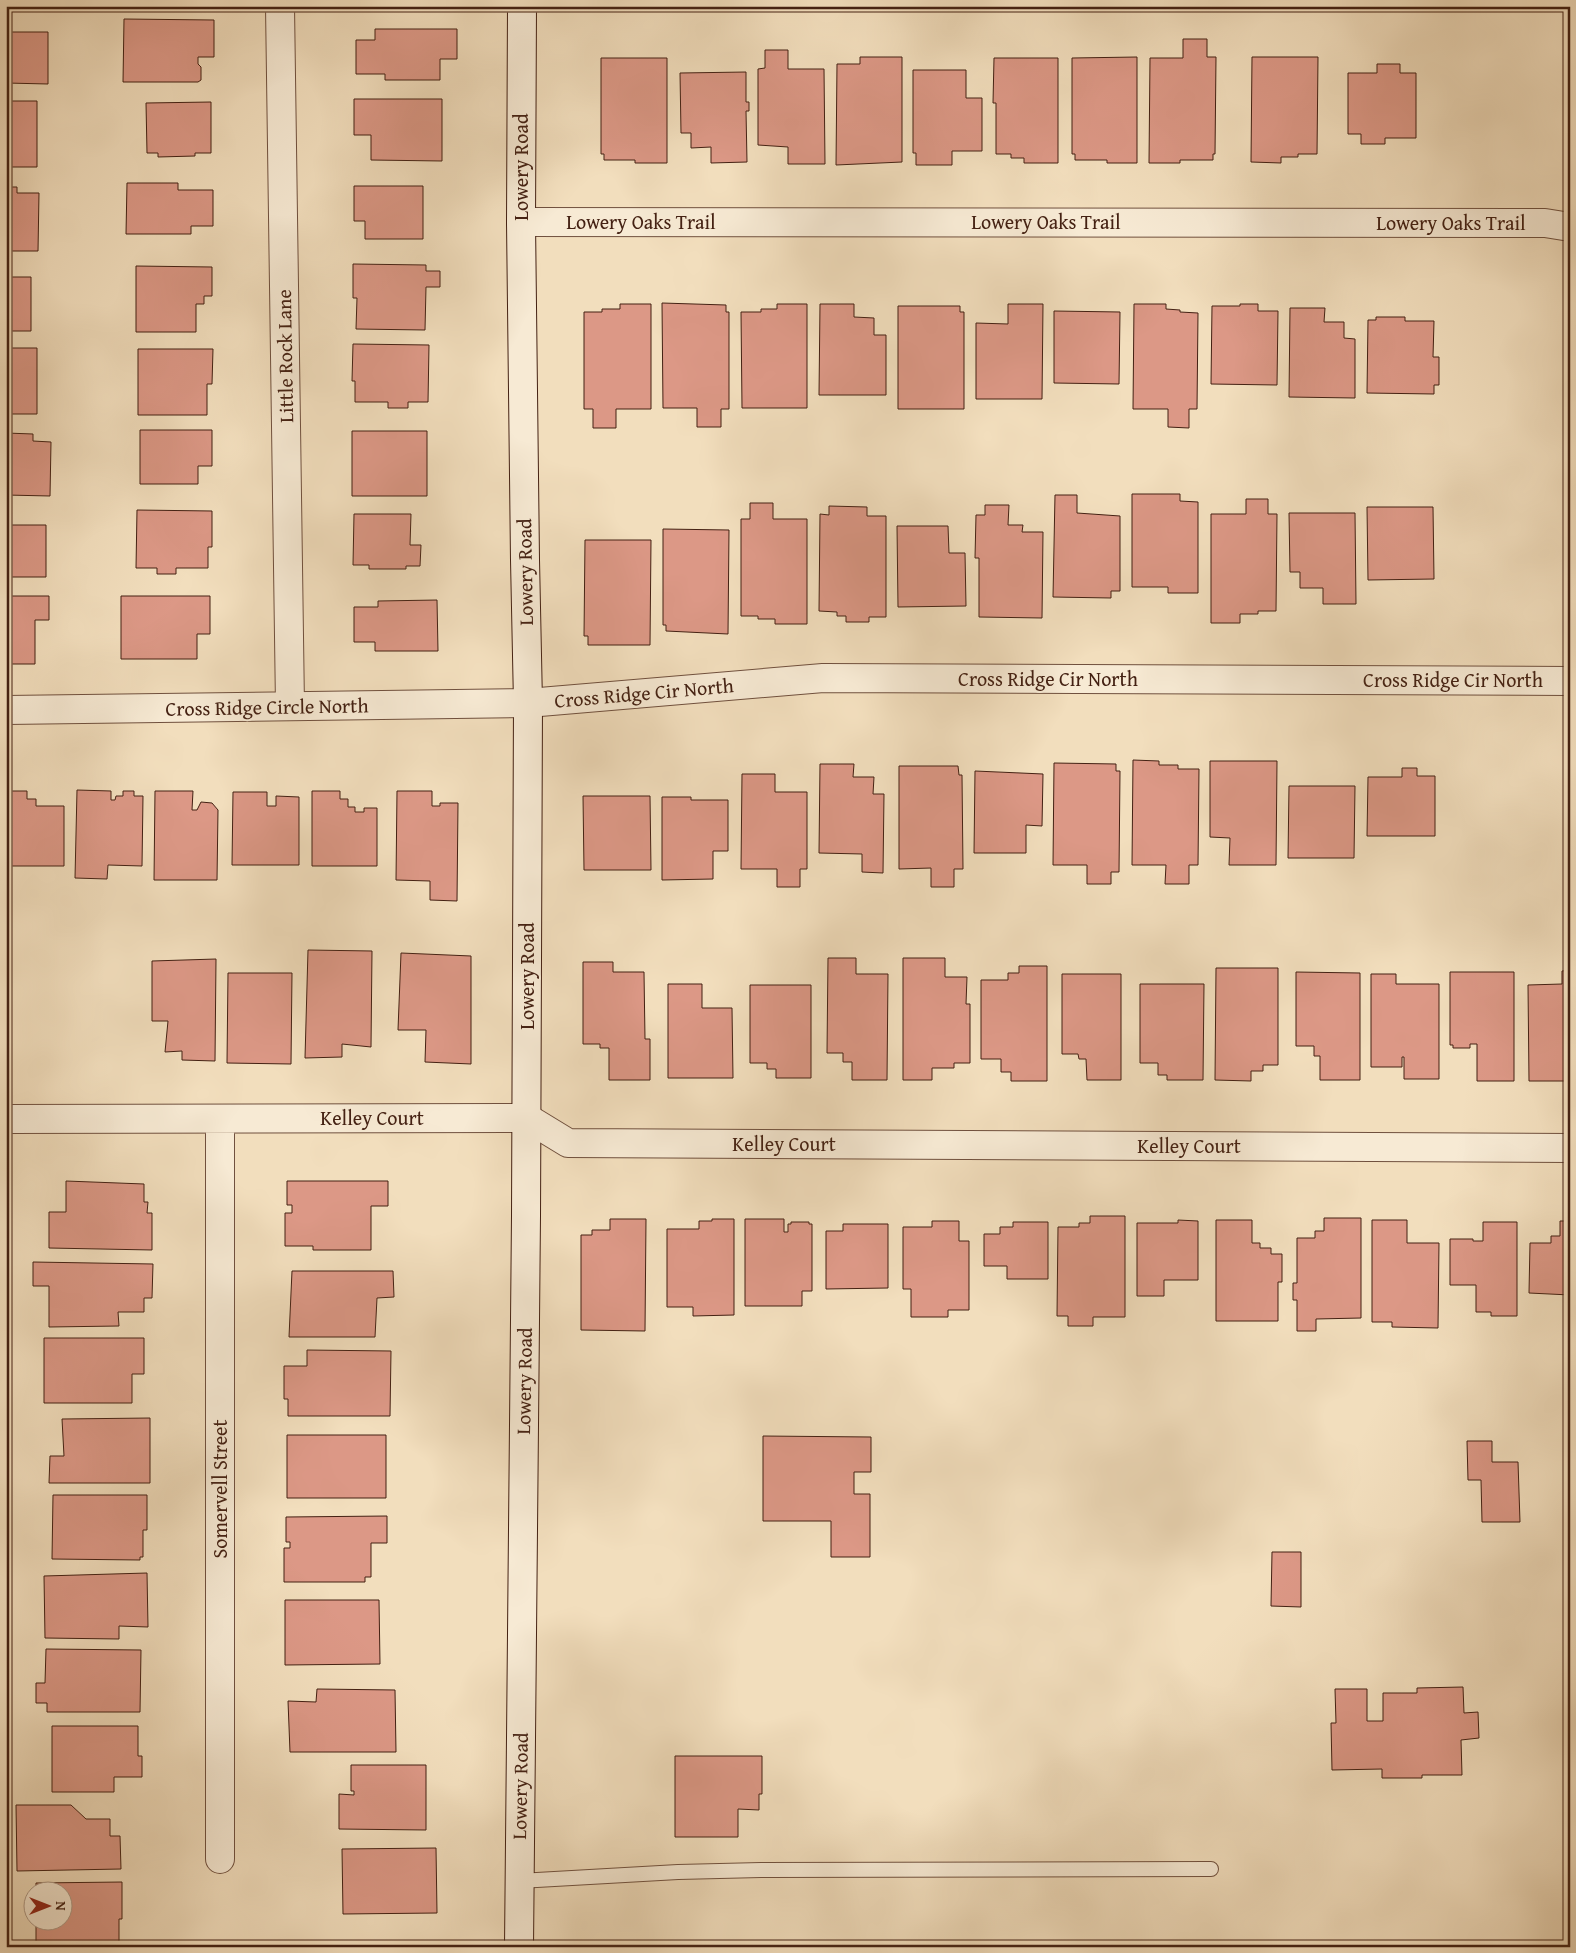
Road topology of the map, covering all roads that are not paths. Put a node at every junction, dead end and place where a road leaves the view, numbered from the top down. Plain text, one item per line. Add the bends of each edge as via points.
1 (280, 6) edge
2 (522, 6) edge
3 (521, 222) junction
4 (1570, 226) edge
5 (1570, 680) edge
6 (528, 703) junction
7 (290, 706) junction
8 (6, 710) edge
9 (527, 1118) junction
10 (6, 1119) edge
11 (220, 1119) junction
12 (1570, 1148) edge
13 (220, 1859) dead end
14 (1211, 1869) dead end
15 (519, 1881) junction
16 (519, 1947) edge

1 - 7 street, Little Rock Lane
2 - 3 street, Lowery Road
3 - 4 street, Lowery Oaks Trail via 1545,223
3 - 6 street, Lowery Road
5 - 6 street, Cross Ridge Cir North via 822,678
6 - 7 street, Cross Ridge Circle North
6 - 9 street, Lowery Road
7 - 8 street, Cross Ridge Circle North
9 - 11 street, Kelley Court
9 - 12 street, Kelley Court via 568,1143
9 - 15 street, Lowery Road
10 - 11 street, Kelley Court
11 - 13 street, Somervell Street
14 - 15 lane via 687,1871
15 - 16 street, Lowery Road

